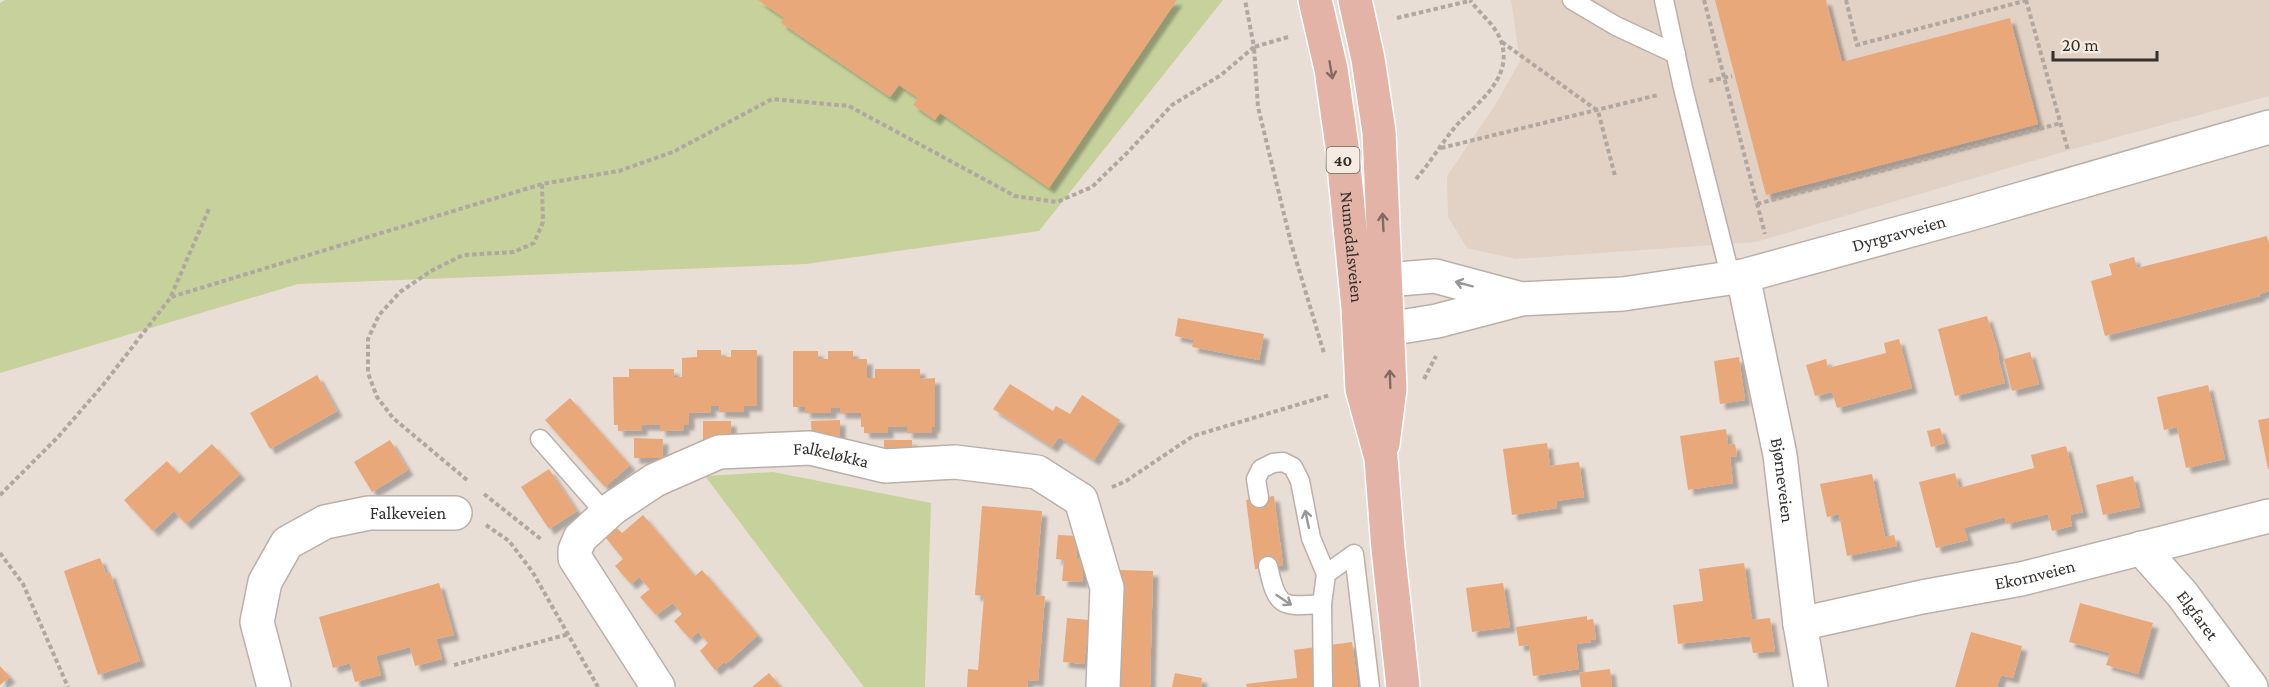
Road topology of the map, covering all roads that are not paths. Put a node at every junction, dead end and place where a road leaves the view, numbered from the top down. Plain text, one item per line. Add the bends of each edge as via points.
1 (1315, 0) edge
2 (1355, 0) edge
3 (1572, 0) edge
4 (1664, 0) edge
5 (1676, 54) junction
6 (2269, 127) edge
7 (1737, 277) junction
8 (1386, 280) junction
9 (1521, 299) junction
10 (1358, 308) junction
11 (1388, 329) junction
12 (540, 439) dead end
13 (1381, 458) junction
14 (1259, 498) dead end
15 (455, 513) road end
16 (606, 514) junction
17 (2269, 516) edge
18 (2141, 548) junction
19 (1388, 549) junction
20 (1354, 554) junction
21 (1268, 567) dead end
22 (1326, 574) junction
23 (1322, 604) junction
24 (1800, 624) junction
25 (274, 687) edge
26 (658, 687) edge
27 (1103, 687) edge
28 (1323, 687) edge
29 (1371, 687) edge
30 (1403, 687) edge
31 (1811, 687) edge
32 (2251, 687) edge

1 -> 10 main road, Numedalsveien / 40 via 1332,69
8 -> 2 main road, Numedalsveien / 40 via 1379,132
3 - 5 lane
4 - 5 lane
5 - 7 lane
6 - 7 street, Dyrgravveien
7 - 9 street, Dyrgravveien via 1623,294
7 - 24 street, Bjørneveien via 1780,455
9 -> 8 street, Dyrgravveien via 1435,276
8 - 10 street
8 - 11 main road, Numedalsveien / 40
9 - 11 street, Dyrgravveien
10 - 11 street
10 - 13 main road, Numedalsveien / 40 via 1362,389
13 -> 11 main road, Numedalsveien / 40 via 1390,389
12 - 16 lane
13 - 19 main road, Numedalsveien / 40
22 -> 14 lane via 1311,538 1300,482 1293,467 1283,462 1262,469 1256,479
15 - 25 street, Falkeveien via 369,513 325,522 287,543 265,582 257,622
16 - 26 street, Falkeløkka via 580,538 575,558
16 - 27 street, Falkeløkka via 655,480 719,452 810,448 885,466 954,462 1037,472 1081,500 1107,588
17 - 18 street, Ekornveien
18 - 24 street, Ekornveien via 2021,579
18 - 32 street, Elgfaret via 2182,594
19 - 20 lane
19 - 30 main road, Numedalsveien / 40
20 - 22 lane
20 - 29 lane
21 -> 23 lane via 1279,600 1292,606
22 - 23 lane
23 - 28 lane
24 - 31 street, Bjørneveien

